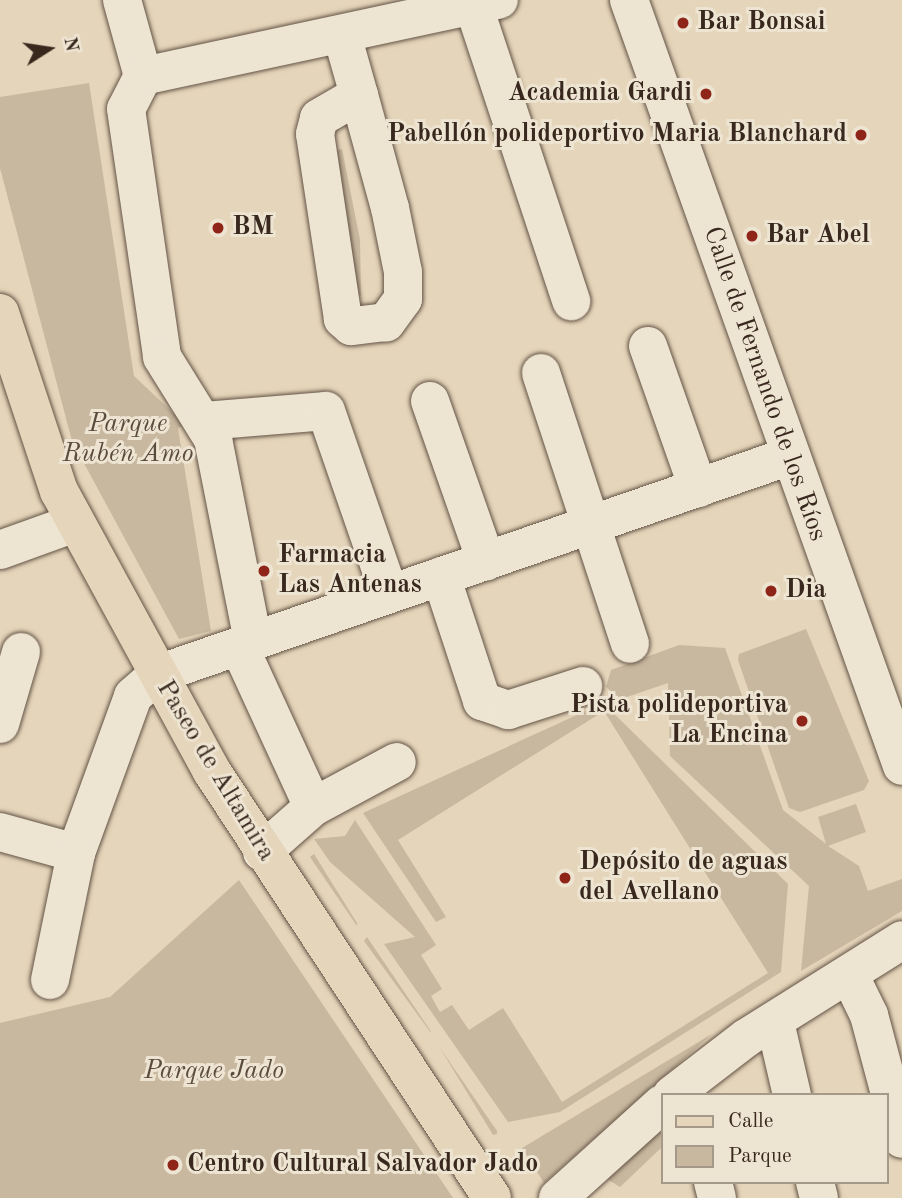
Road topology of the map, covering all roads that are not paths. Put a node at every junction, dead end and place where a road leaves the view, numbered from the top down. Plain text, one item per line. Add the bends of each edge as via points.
1 (122, 0) edge
2 (629, 0) edge
3 (487, 3) edge
4 (342, 35) junction
5 (143, 76) junction
6 (359, 94) junction
7 (571, 302) dead end
8 (0, 313) edge
9 (648, 346) dead end
10 (541, 373) dead end
11 (430, 401) dead end
12 (205, 421) junction
13 (790, 456) junction
14 (698, 488) junction
15 (75, 523) junction
16 (593, 524) junction
17 (0, 550) edge
18 (486, 561) junction
19 (442, 576) junction
20 (388, 593) junction
21 (246, 644) junction
22 (630, 644) dead end
23 (22, 652) dead end
24 (158, 674) junction
25 (583, 686) dead end
26 (0, 724) edge
27 (397, 762) dead end
28 (902, 766) edge
29 (313, 807) junction
30 (0, 832) edge
31 (262, 852) junction
32 (76, 853) junction
33 (902, 940) edge
34 (849, 974) junction
35 (50, 979) dead end
36 (775, 1022) junction
37 (678, 1093) edge
38 (792, 1093) edge
39 (660, 1108) edge
40 (902, 1139) edge
41 (492, 1198) edge
42 (558, 1198) edge

1 - 5 street
2 - 13 street, Calle de Fernando de los Ríos
3 - 4 street
3 - 7 street
4 - 5 street
4 - 6 street
5 - 12 street via 126,108 162,357
6 - 6 street via 390,208 403,299 386,322 351,326 343,319 314,134 318,118
8 - 15 main road, Paseo de Altamira via 37,435
9 - 14 street
10 - 16 street
11 - 18 street
12 - 20 street via 326,411
12 - 21 street
13 - 14 street
13 - 28 street, Calle de Fernando de los Ríos
14 - 16 street
15 - 17 street
15 - 24 main road, Paseo de Altamira
16 - 18 street
16 - 22 street
18 - 19 street
19 - 20 street
19 - 25 street via 482,701 508,710
20 - 21 street
21 - 24 street
21 - 29 street
23 - 26 street
24 - 31 main road, Paseo de Altamira
24 - 32 street via 134,696
27 - 29 street
29 - 31 street
30 - 32 street
31 - 41 main road, Paseo de Altamira
32 - 35 street
33 - 34 street
34 - 36 street
34 - 40 street via 869,1015
36 - 37 street
36 - 38 street
39 - 42 street

